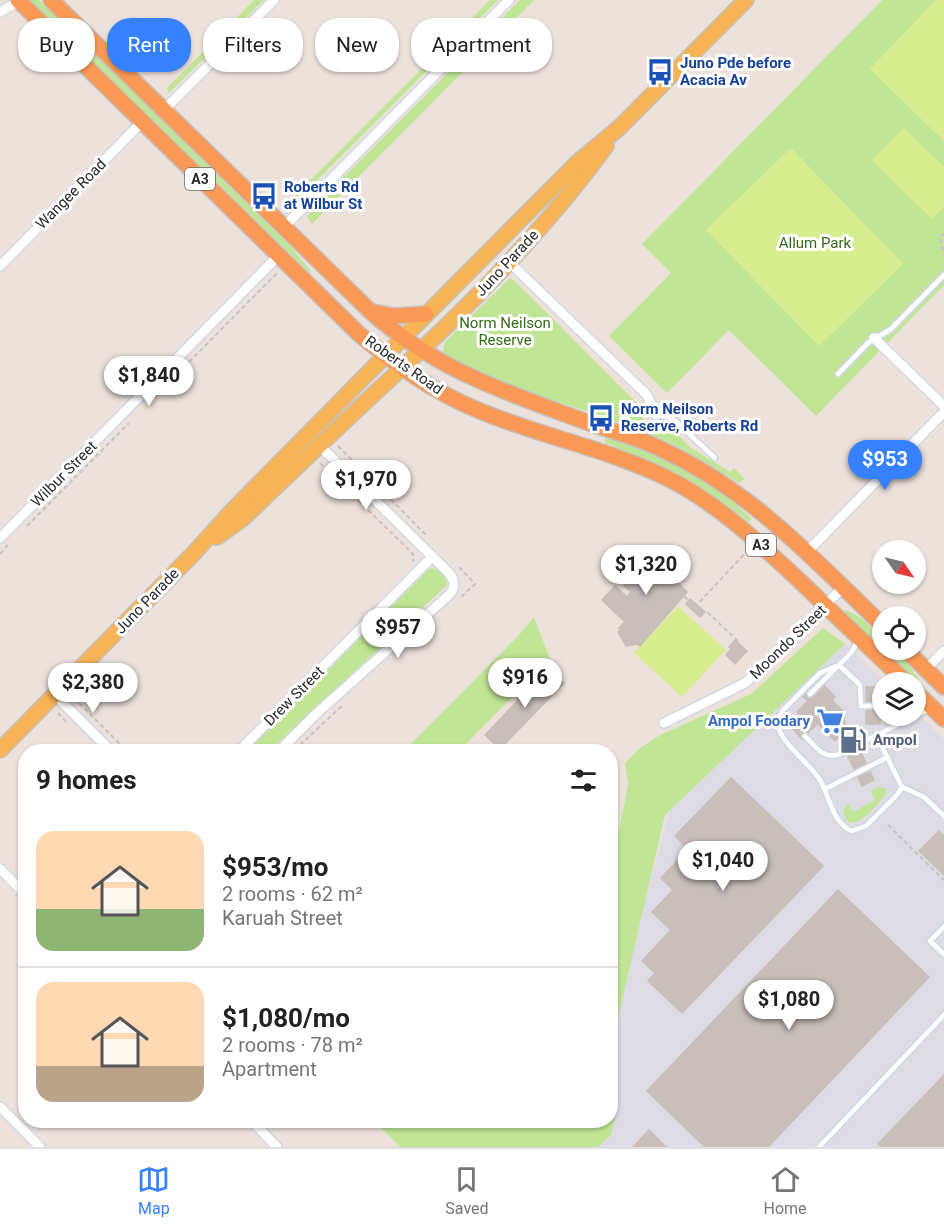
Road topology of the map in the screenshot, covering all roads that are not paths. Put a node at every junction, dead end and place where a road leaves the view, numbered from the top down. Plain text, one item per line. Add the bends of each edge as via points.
1 (18, 0) edge
2 (51, 0) edge
3 (274, 0) edge
4 (509, 0) edge
5 (746, 0) edge
6 (0, 12) edge
7 (164, 110) junction
8 (142, 122) junction
9 (620, 127) junction
10 (284, 227) junction
11 (279, 255) junction
12 (509, 262) junction
13 (0, 266) edge
14 (944, 275) edge
15 (370, 311) junction
16 (426, 314) junction
17 (874, 338) junction
18 (402, 339) junction
19 (421, 351) junction
20 (385, 355) junction
21 (402, 368) junction
22 (838, 374) dead end
23 (944, 406) edge
24 (944, 412) edge
25 (656, 415) joint
26 (320, 446) junction
27 (715, 458) dead end
28 (0, 538) edge
29 (807, 552) junction
30 (193, 554) junction
31 (432, 557) junction
32 (843, 587) junction
33 (825, 605) junction
34 (872, 615) edge
35 (860, 637) junction
36 (944, 651) edge
37 (917, 660) edge
38 (839, 665) junction
39 (926, 669) junction
40 (896, 672) edge
41 (944, 687) edge
42 (810, 694) dead end
43 (55, 695) junction
44 (926, 701) edge
45 (872, 706) edge
46 (932, 707) junction
47 (926, 710) edge
48 (944, 719) edge
49 (664, 723) dead end
50 (894, 726) edge
51 (876, 735) junction
52 (805, 736) dead end
53 (104, 744) edge
54 (246, 744) edge
55 (286, 744) edge
56 (0, 750) edge
57 (888, 757) junction
58 (902, 787) junction
59 (825, 789) junction
60 (944, 816) edge
61 (0, 869) edge
62 (18, 887) edge
63 (944, 927) edge
64 (944, 954) edge
65 (944, 1015) edge
66 (0, 1107) edge
67 (18, 1125) edge
68 (21, 1128) edge
69 (259, 1128) edge
70 (40, 1147) edge
71 (277, 1147) edge
72 (819, 1147) edge

1 - 6 street
1 - 8 highway, Roberts Road / A3
2 - 7 highway, Roberts Road / A3
3 - 7 street
4 - 10 street
5 - 9 main road, Juno Parade
7 - 10 highway, Roberts Road / A3
8 - 11 highway, Roberts Road / A3
8 - 13 street, Wangee Road
9 - 12 main road, Juno Parade via 588,171
9 - 16 main road, Juno Parade via 577,163
10 - 15 highway, Roberts Road / A3
11 - 20 highway, Roberts Road / A3
11 - 28 street, Wilbur Street
12 - 19 main road, Juno Parade
12 - 25 street via 646,395
14 - 17 lane via 891,328
15 - 16 highway via 384,315
15 - 18 highway, Roberts Road / A3
16 - 18 main road, Juno Parade
17 - 22 lane
17 - 23 street
18 - 19 highway, Roberts Road / A3
18 - 20 main road, Juno Parade
19 - 21 main road, Juno Parade
19 - 29 highway, Roberts Road / A3 via 486,385 663,450 742,497
20 - 21 highway, Roberts Road / A3
20 - 30 main road, Juno Parade
21 - 26 main road, Juno Parade
21 - 33 highway, Roberts Road / A3 via 475,409 625,460 669,480 732,520
24 - 29 street
25 - 27 lane via 672,418
26 - 30 main road, Juno Parade via 242,519
26 - 31 street
29 - 32 highway, Roberts Road / A3
30 - 43 main road, Juno Parade
31 - 54 street, Drew Street
31 - 55 street, Drew Street via 452,577 452,591
32 - 33 street, Moondo Street
32 - 34 highway, Roberts Road / A3
33 - 35 highway, Roberts Road / A3
33 - 49 street, Moondo Street via 745,683
35 - 38 lane
35 - 40 highway, Roberts Road / A3
36 - 39 street
37 - 39 highway
38 - 42 lane
38 - 45 lane via 860,686 861,706
38 - 59 lane via 820,674 782,711 777,724
39 - 41 highway
43 - 53 street
43 - 56 main road, Juno Parade
44 - 46 highway
46 - 47 lane
46 - 48 highway
50 - 51 lane
51 - 52 lane via 831,756 822,753
51 - 57 lane
57 - 58 lane
57 - 59 lane
58 - 59 lane via 866,826 852,831 840,824
58 - 60 lane via 924,797
61 - 62 street
63 - 64 lane via 930,941
65 - 72 lane
66 - 67 street
68 - 70 street
69 - 71 street

